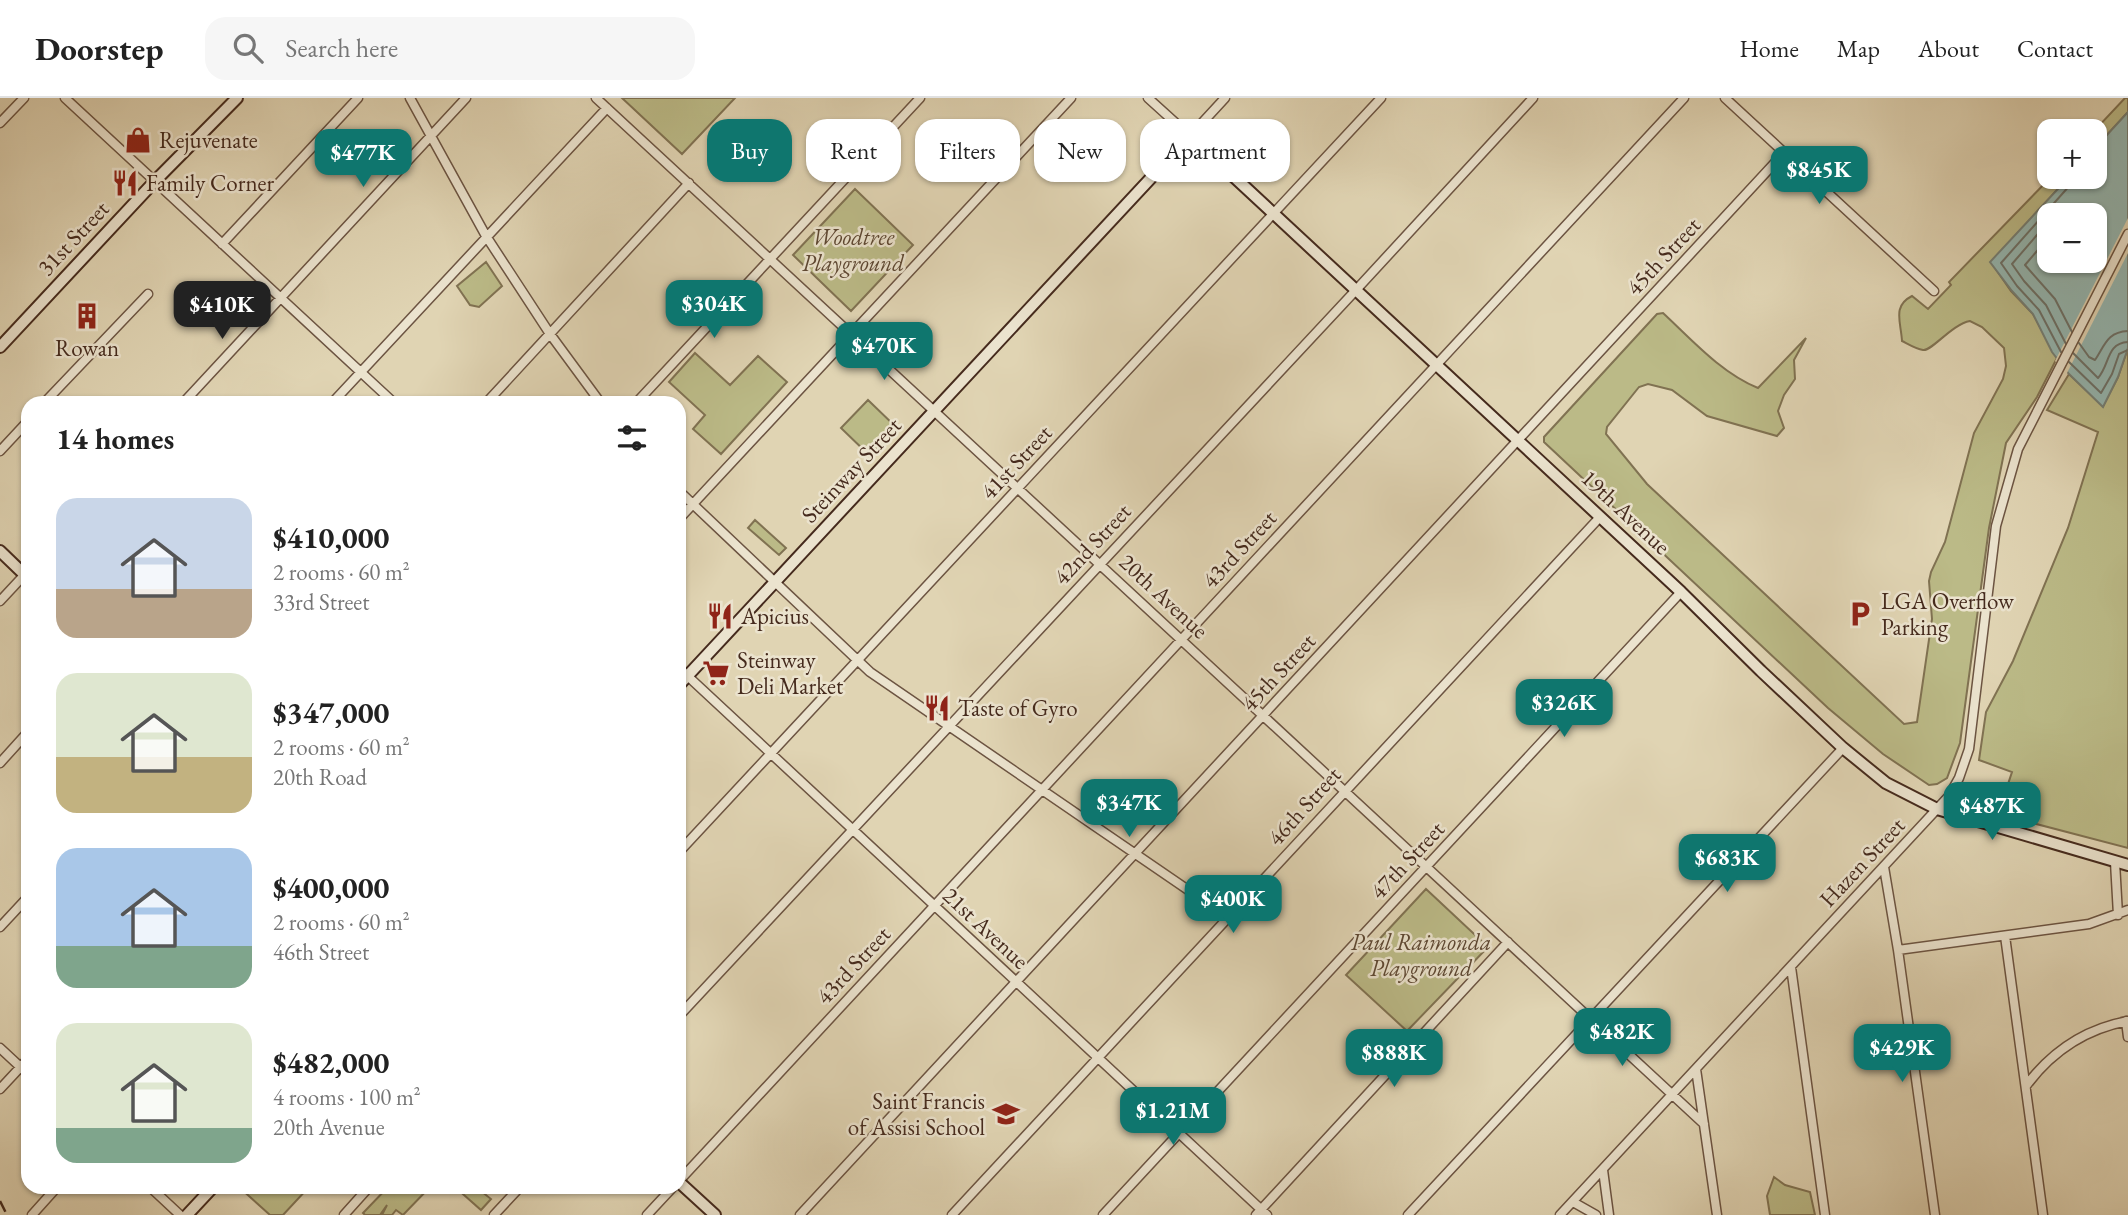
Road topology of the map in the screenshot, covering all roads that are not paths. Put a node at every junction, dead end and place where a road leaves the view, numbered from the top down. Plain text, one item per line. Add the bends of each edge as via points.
1 (24, 98) edge
2 (65, 98) edge
3 (237, 98) edge
4 (358, 98) edge
5 (411, 98) edge
6 (466, 98) edge
7 (596, 98) edge
8 (920, 98) edge
9 (1070, 98) edge
10 (1148, 98) edge
11 (1225, 98) edge
12 (1381, 98) edge
13 (1533, 98) edge
14 (1684, 98) edge
15 (1725, 98) edge
16 (607, 108) junction
17 (1171, 119) edge
18 (1206, 119) edge
19 (0, 123) edge
20 (431, 136) junction
21 (1783, 154) junction
22 (155, 181) junction
23 (1147, 182) edge
24 (1239, 182) edge
25 (689, 183) junction
26 (1273, 214) junction
27 (2128, 234) edge
28 (486, 236) junction
29 (222, 244) junction
30 (771, 259) junction
31 (1356, 290) junction
32 (1934, 291) dead end
33 (148, 294) dead end
34 (281, 299) junction
35 (852, 333) junction
36 (550, 334) junction
37 (0, 347) edge
38 (1436, 365) junction
39 (360, 372) junction
40 (52, 396) edge
41 (190, 396) edge
42 (338, 396) edge
43 (386, 396) edge
44 (493, 396) edge
45 (596, 396) edge
46 (643, 396) edge
47 (935, 410) junction
48 (21, 428) edge
49 (1518, 442) junction
50 (0, 451) edge
51 (1018, 488) junction
52 (686, 497) edge
53 (694, 504) junction
54 (686, 512) edge
55 (1600, 517) junction
56 (0, 551) edge
57 (1100, 563) junction
58 (21, 569) edge
59 (21, 580) edge
60 (776, 581) junction
61 (1681, 592) junction
62 (0, 601) edge
63 (1182, 639) junction
64 (859, 660) junction
65 (686, 669) edge
66 (686, 675) edge
67 (1264, 715) junction
68 (948, 727) junction
69 (21, 740) edge
70 (1843, 748) junction
71 (771, 754) junction
72 (0, 762) edge
73 (1042, 791) junction
74 (1345, 791) junction
75 (1937, 809) junction
76 (853, 830) junction
77 (686, 845) edge
78 (1135, 854) junction
79 (2115, 862) junction
80 (2128, 865) edge
81 (1427, 867) junction
82 (1884, 867) junction
83 (21, 904) edge
84 (934, 906) junction
85 (2128, 911) edge
86 (2118, 915) junction
87 (1229, 918) junction
88 (0, 927) edge
89 (2005, 936) junction
90 (1508, 942) junction
91 (1898, 950) junction
92 (1791, 967) junction
93 (1016, 982) junction
94 (686, 1009) edge
95 (1591, 1019) junction
96 (2127, 1021) edge
97 (2128, 1037) edge
98 (0, 1048) edge
99 (1098, 1058) junction
100 (21, 1067) joint
101 (1696, 1069) junction
102 (2026, 1086) junction
103 (0, 1089) edge
104 (1672, 1095) junction
105 (1704, 1124) junction
106 (1179, 1133) junction
107 (1603, 1170) junction
108 (686, 1173) edge
109 (686, 1188) edge
110 (51, 1194) edge
111 (158, 1194) edge
112 (207, 1194) edge
113 (363, 1194) edge
114 (514, 1194) edge
115 (667, 1194) edge
116 (1573, 1202) junction
117 (1262, 1213) edge
118 (32, 1215) edge
119 (180, 1215) edge
120 (187, 1215) edge
121 (344, 1215) edge
122 (494, 1215) edge
123 (647, 1215) edge
124 (715, 1215) edge
125 (800, 1215) edge
126 (952, 1215) edge
127 (1103, 1215) edge
128 (1408, 1215) edge
129 (1560, 1215) edge
130 (1596, 1215) edge
131 (1609, 1215) edge
132 (1717, 1215) edge
133 (1825, 1215) edge
134 (1935, 1215) edge
135 (2043, 1215) edge

1 - 19 street
2 - 22 street
3 - 22 street, 31st Street
4 - 29 street
5 - 20 street
6 - 20 street
7 - 16 street, 20th Avenue
8 - 30 street
9 - 35 street
10 - 17 street, 19th Avenue
11 - 18 street, Steinway Street
12 - 26 street, 41st Street
13 - 31 street, 42nd Street
14 - 38 street, 43rd Street
15 - 21 street
16 - 25 street, 20th Avenue
16 - 28 street
20 - 28 street
20 - 34 street
21 - 32 street
21 - 49 street, 45th Street
22 - 29 street
22 - 37 street, 31st Street
23 - 47 street, Steinway Street
24 - 26 street, 19th Avenue
25 - 30 street, 20th Avenue
25 - 36 street
26 - 31 street, 19th Avenue
26 - 51 street, 41st Street
27 - 75 street, Hazen Street via 2018,449 1996,526 1969,749 1959,778
28 - 36 street
28 - 39 street
29 - 34 street
30 - 35 street, 20th Avenue
30 - 46 street
31 - 38 street, 19th Avenue
31 - 57 street, 42nd Street
33 - 40 street
34 - 39 street
34 - 41 street
35 - 47 street, 20th Avenue
35 - 53 street
36 - 44 street
36 - 45 street
38 - 49 street, 19th Avenue
38 - 63 street, 43rd Street
39 - 42 street
39 - 43 street
47 - 51 street, 20th Avenue
47 - 60 street, Steinway Street
48 - 50 street
49 - 55 street, 19th Avenue
49 - 67 street, 45th Street
51 - 57 street, 20th Avenue
51 - 64 street, 41st Street
52 - 53 street
53 - 54 street
53 - 60 street
55 - 61 street, 19th Avenue
55 - 74 street, 46th Street
56 - 58 street
57 - 63 street, 20th Avenue
57 - 68 street, 42nd Street
59 - 62 street
60 - 64 street
60 - 65 street, Steinway Street
61 - 70 street, 19th Avenue
61 - 81 street, 47th Street
63 - 67 street, 20th Avenue
63 - 73 street, 43rd Street
64 - 68 street
64 - 71 street, 41st Street
66 - 71 street, 21st Avenue
67 - 74 street, 20th Avenue
67 - 78 street, 45th Street
68 - 73 street
68 - 76 street, 42nd Street
69 - 72 street
70 - 75 street, 19th Avenue via 1886,783
70 - 95 street
71 - 76 street, 21st Avenue
71 - 77 street, 41st Street
73 - 78 street
73 - 84 street, 43rd Street
74 - 81 street, 20th Avenue
74 - 87 street, 46th Street
75 - 79 street, 19th Avenue
75 - 82 street, Hazen Street
76 - 84 street, 21st Avenue
76 - 94 street, 42nd Street
78 - 87 street
78 - 93 street, 45th Street
79 - 80 street, 19th Avenue
79 - 86 street
81 - 90 street, 20th Avenue
81 - 106 street, 47th Street
82 - 91 street
82 - 92 street, Hazen Street
83 - 88 street
84 - 93 street, 21st Avenue
84 - 108 street, 43rd Street
85 - 86 street
86 - 89 street via 2089,924
87 - 99 street, 46th Street
89 - 91 street
89 - 102 street
90 - 95 street, 20th Avenue
90 - 117 street
91 - 134 street
92 - 101 street, Hazen Street
92 - 133 street
93 - 99 street, 21st Avenue
93 - 125 street, 45th Street
95 - 104 street, 20th Avenue
95 - 128 street
96 - 97 street
96 - 102 street via 2097,1028 2071,1043
98 - 100 street
99 - 106 street, 21st Avenue
99 - 126 street, 46th Street
100 - 103 street
101 - 104 street, Hazen Street
101 - 105 street
102 - 135 street
104 - 105 street, 20th Avenue
104 - 107 street, Hazen Street
105 - 132 street
106 - 117 street, 21st Avenue
106 - 127 street, 47th Street
107 - 116 street, Hazen Street
107 - 131 street
109 - 124 street
110 - 118 street
111 - 119 street
112 - 120 street
113 - 121 street
114 - 122 street
115 - 123 street
116 - 129 street, Hazen Street
116 - 130 street

